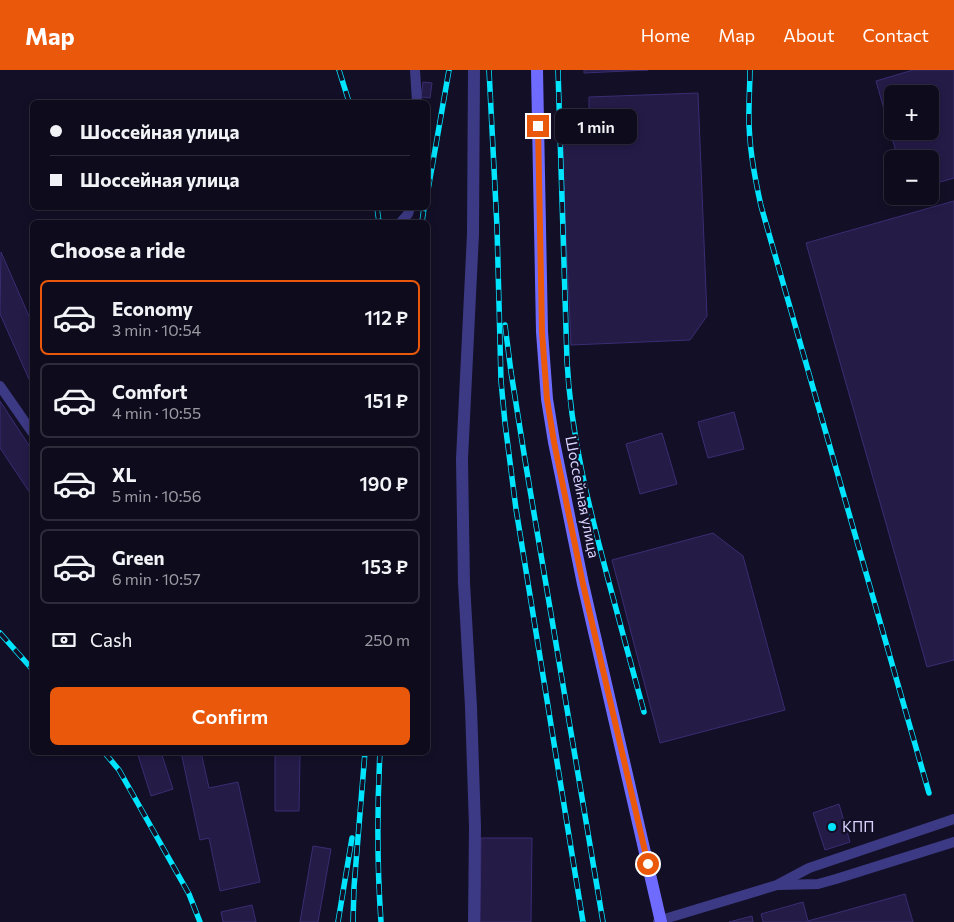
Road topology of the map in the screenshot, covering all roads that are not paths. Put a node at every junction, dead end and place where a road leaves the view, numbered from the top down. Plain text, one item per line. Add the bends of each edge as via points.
1 (415, 70) edge
2 (474, 70) edge
3 (536, 70) edge
4 (417, 100) edge
5 (409, 210) edge
6 (402, 220) edge
7 (0, 386) edge
8 (30, 429) edge
9 (954, 819) edge
10 (954, 842) edge
11 (777, 885) junction
12 (660, 921) edge
13 (474, 922) edge

1 - 4 lane
2 - 13 street via 473,234 462,459 475,827
3 - 12 street, Шоссейная улица via 542,332 547,399 583,584
5 - 6 lane
7 - 8 lane
9 - 11 lane via 809,868
10 - 11 lane via 818,884
11 - 12 lane

